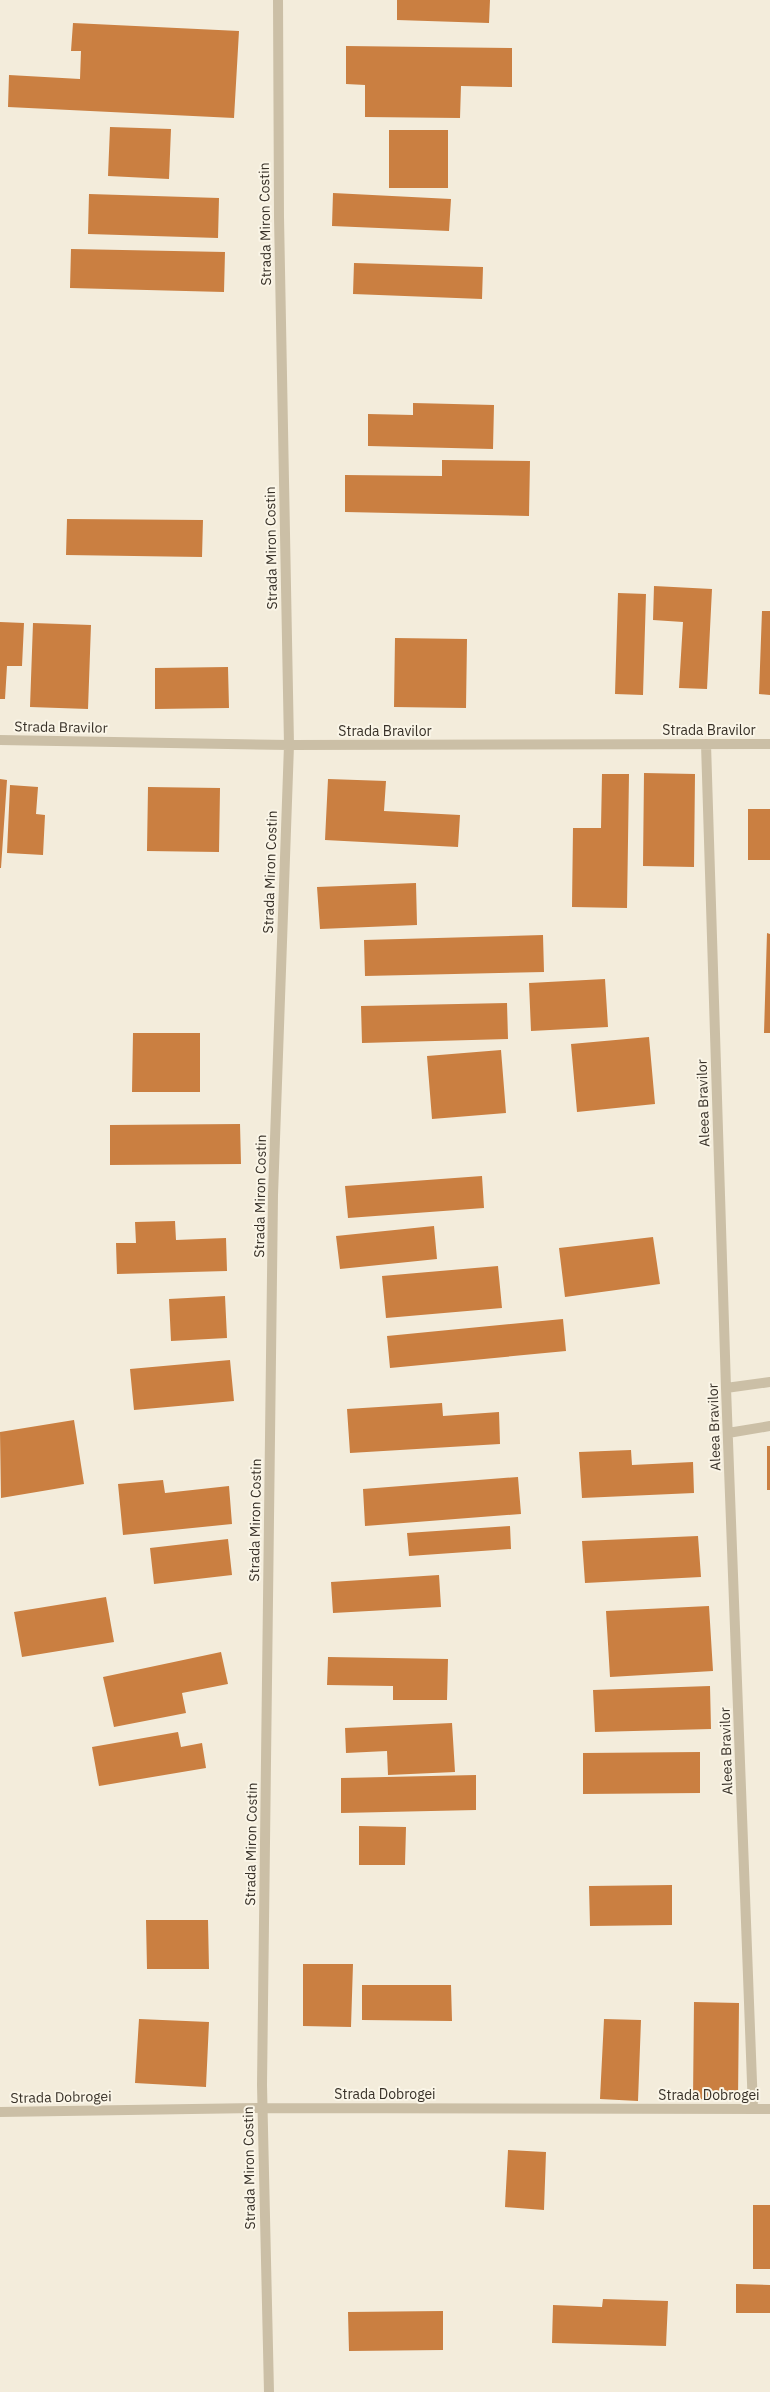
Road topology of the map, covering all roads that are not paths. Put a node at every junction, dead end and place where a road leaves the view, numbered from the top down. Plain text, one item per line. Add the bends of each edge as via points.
1 (278, 0) edge
2 (0, 740) edge
3 (706, 744) junction
4 (770, 744) edge
5 (289, 745) junction
6 (770, 1382) edge
7 (726, 1388) junction
8 (770, 1426) edge
9 (728, 1434) junction
10 (262, 2108) junction
11 (753, 2109) junction
12 (770, 2109) edge
13 (0, 2112) edge
14 (269, 2392) edge

1 - 5 street, Strada Miron Costin via 278,216
2 - 5 street, Strada Bravilor
3 - 4 street, Strada Bravilor
3 - 5 street, Strada Bravilor
3 - 7 street, Aleea Bravilor
5 - 10 street, Strada Miron Costin via 273,1195
6 - 7 street
7 - 9 street, Aleea Bravilor
8 - 9 street
9 - 11 street, Aleea Bravilor
10 - 11 street, Strada Dobrogei
10 - 13 street, Strada Dobrogei
10 - 14 street, Strada Miron Costin
11 - 12 street, Strada Dobrogei

